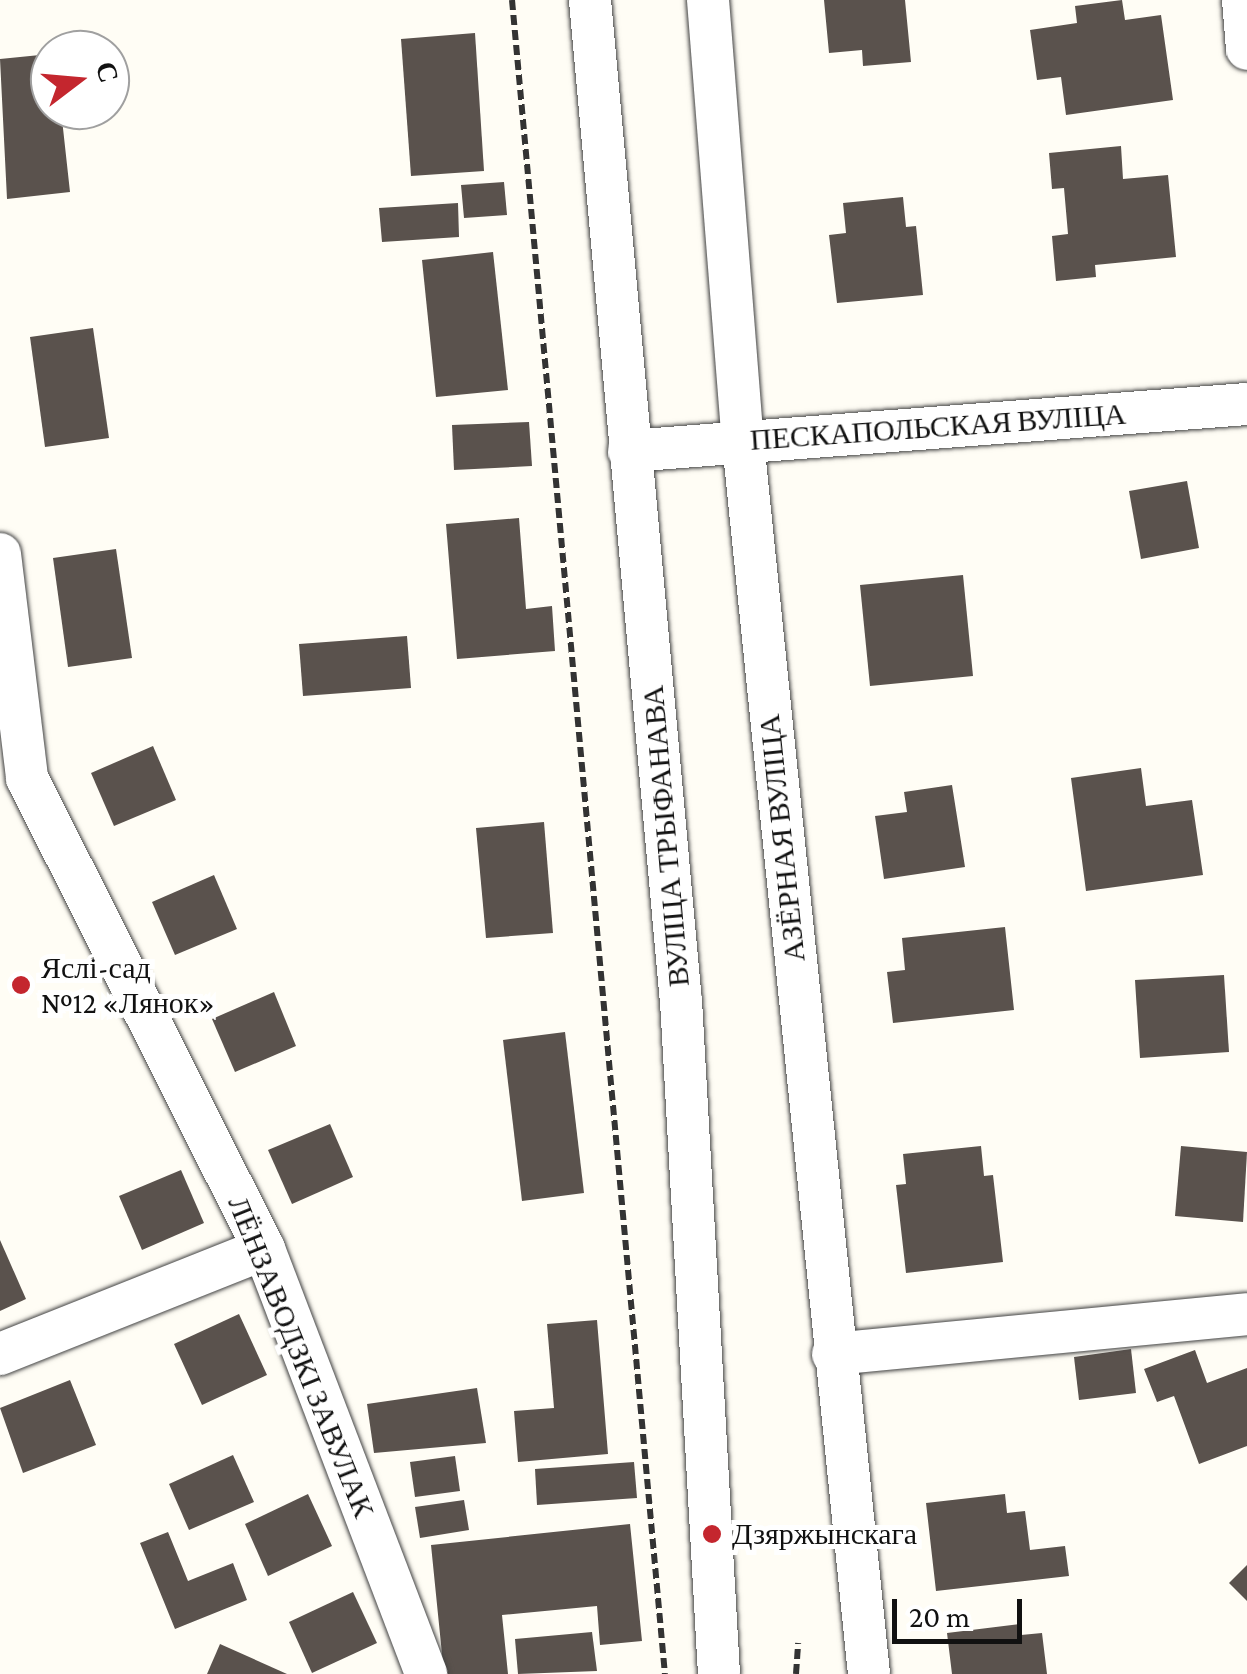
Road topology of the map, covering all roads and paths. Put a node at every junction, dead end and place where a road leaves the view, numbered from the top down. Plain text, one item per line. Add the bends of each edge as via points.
1 (512, 0) edge
2 (590, 0) edge
3 (708, 0) edge
4 (1243, 0) edge
5 (1247, 49) edge
6 (1247, 404) edge
7 (743, 442) junction
8 (629, 452) junction
9 (0, 554) edge
10 (14, 785) edge
11 (264, 1249) junction
12 (1247, 1314) edge
13 (0, 1354) edge
14 (832, 1354) junction
15 (798, 1643) dead end
16 (426, 1674) edge
17 (665, 1674) edge
18 (719, 1674) edge
19 (796, 1674) edge
20 (868, 1674) edge

1 - 17 path
2 - 8 street, ВУЛІЦА ТРЫФАНАВА
3 - 7 street, АЗЁРНАЯ ВУЛІЦА
4 - 5 street
6 - 7 street, ПЕСКАПОЛЬСКАЯ ВУЛІЦА
7 - 8 street, ПЕСКАПОЛЬСКАЯ ВУЛІЦА
7 - 14 street, АЗЁРНАЯ ВУЛІЦА
8 - 18 street, ВУЛІЦА ТРЫФАНАВА via 681,1000
9 - 10 street, ЛЁНЗАВОДЗКІ ЗАВУЛАК
10 - 11 street, ЛЁНЗАВОДЗКІ ЗАВУЛАК
11 - 13 street
11 - 16 street, ЛЁНЗАВОДЗКІ ЗАВУЛАК
12 - 14 street
14 - 20 street, АЗЁРНАЯ ВУЛІЦА
15 - 19 path

